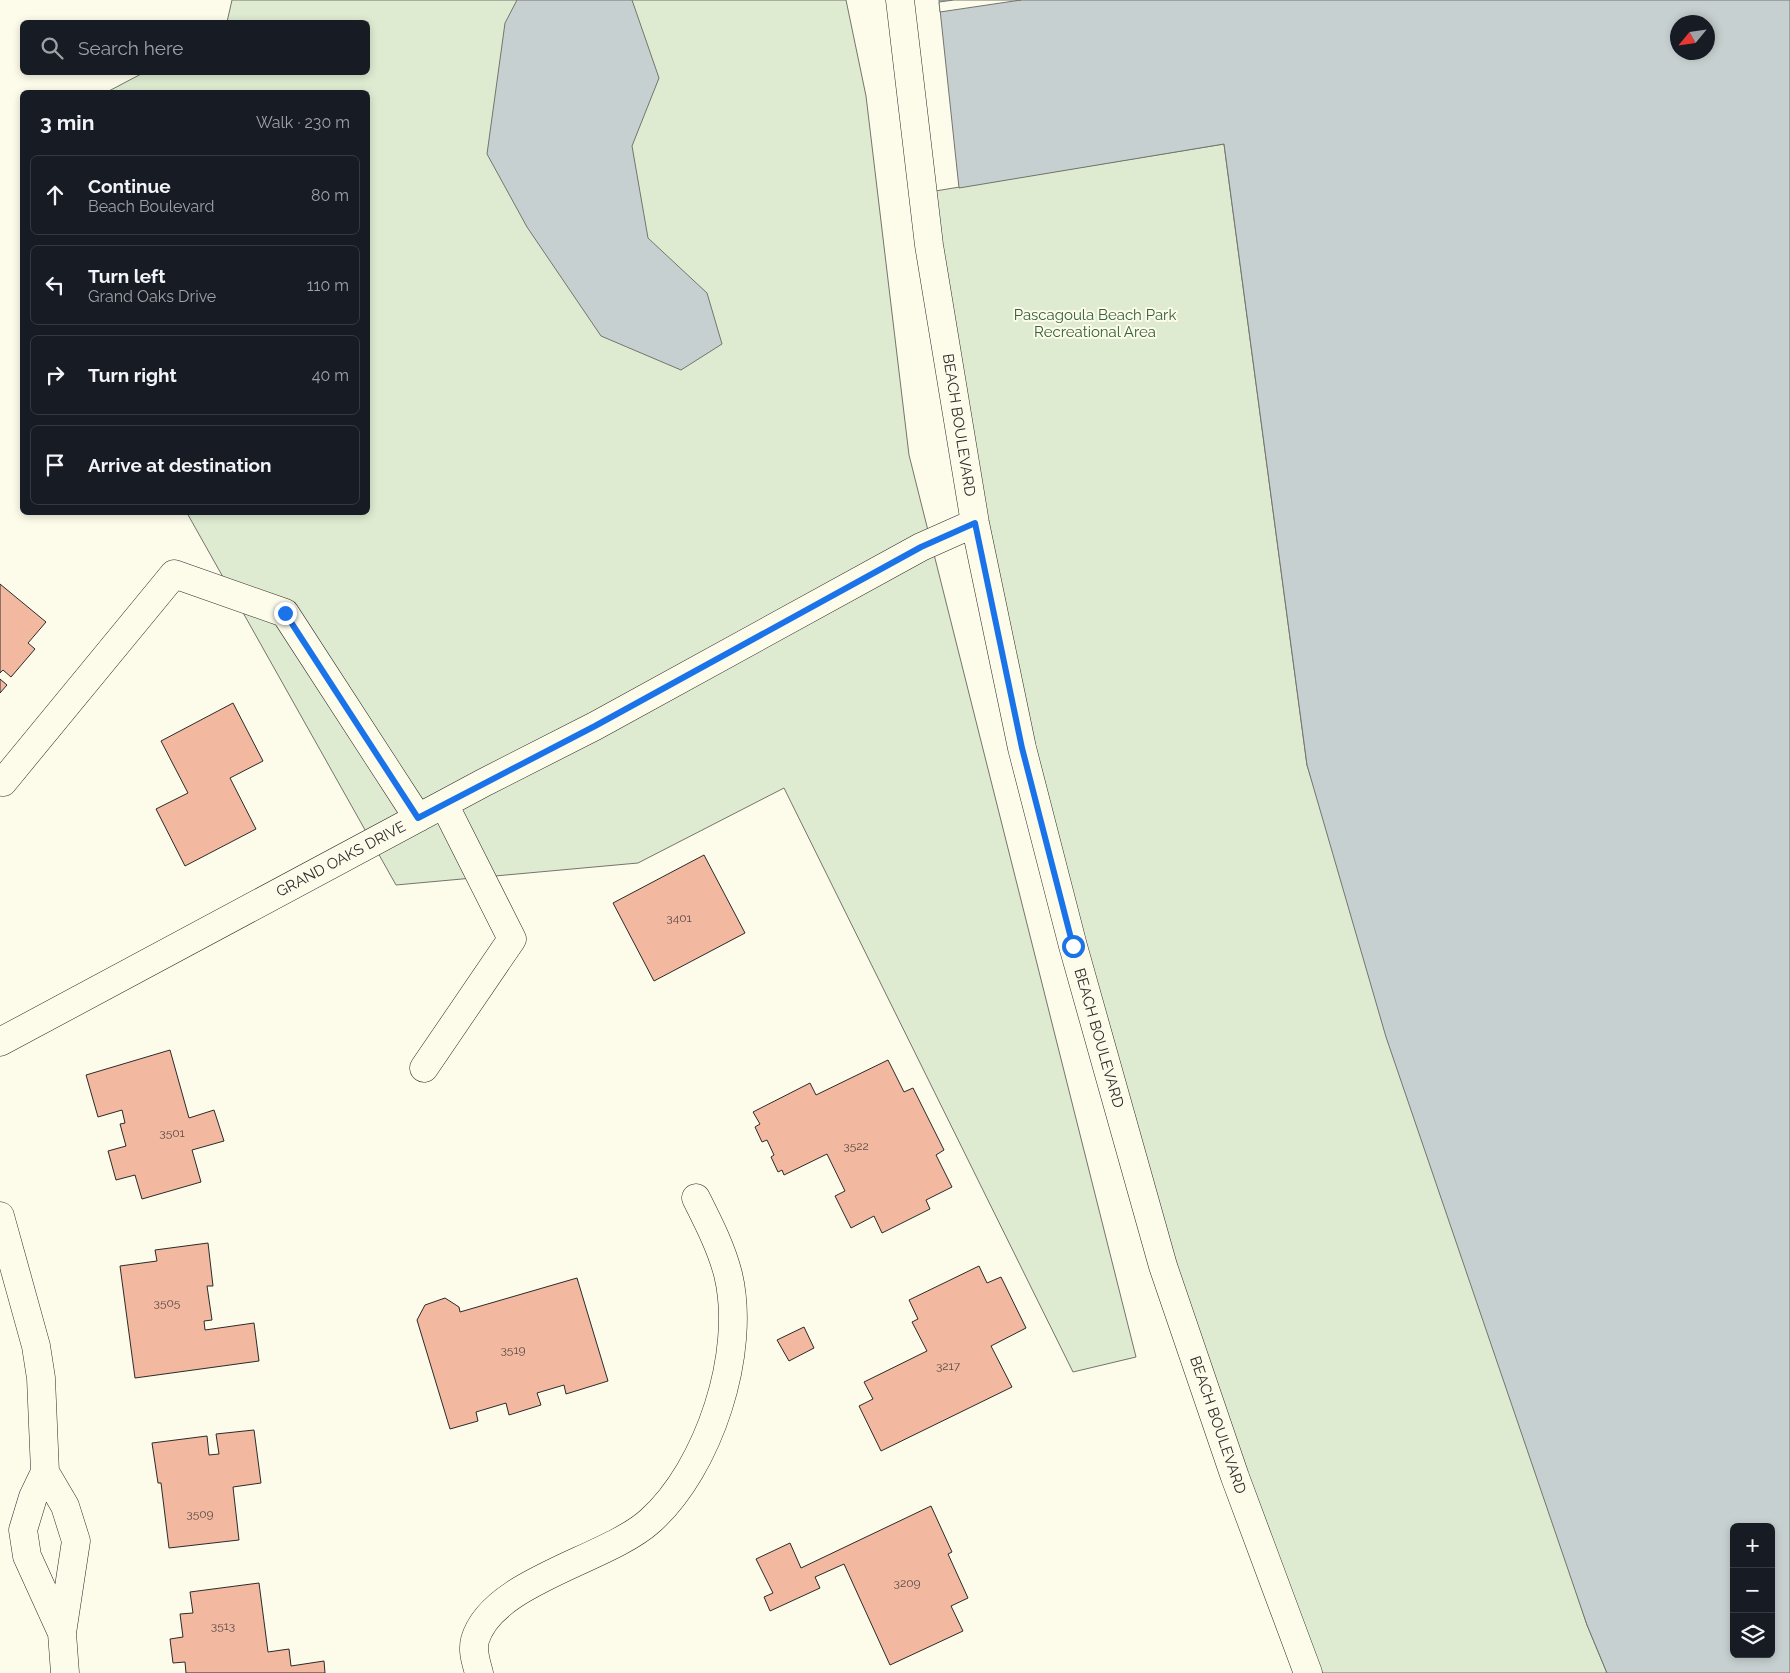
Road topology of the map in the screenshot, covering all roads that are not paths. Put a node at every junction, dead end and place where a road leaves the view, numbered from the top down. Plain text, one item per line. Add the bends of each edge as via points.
1 (900, 0) edge
2 (975, 523) junction
3 (3, 782) dead end
4 (444, 804) junction
5 (418, 818) junction
6 (0, 1042) edge
7 (424, 1068) dead end
8 (696, 1198) dead end
9 (0, 1216) edge
10 (45, 1472) junction
11 (62, 1633) junction
12 (64, 1673) edge
13 (479, 1673) edge
14 (1308, 1673) edge

1 - 2 street, BEACH BOULEVARD via 928,245
2 - 4 street, GRAND OAKS DRIVE via 921,547 595,726
2 - 14 street, BEACH BOULEVARD via 1022,748 1073,946 1163,1266 1235,1477
3 - 5 street via 174,574 285,613
4 - 5 street, GRAND OAKS DRIVE
4 - 7 street via 512,939
5 - 6 street, GRAND OAKS DRIVE
8 - 13 street via 715,1236 728,1275 733,1319 731,1354 716,1411 694,1465 679,1490 649,1522 618,1542 506,1599 491,1613 475,1639 474,1653
9 - 10 street via 36,1346 41,1378
10 - 11 street via 66,1506 76,1541
10 - 11 street via 23,1530 27,1556
11 - 12 street

